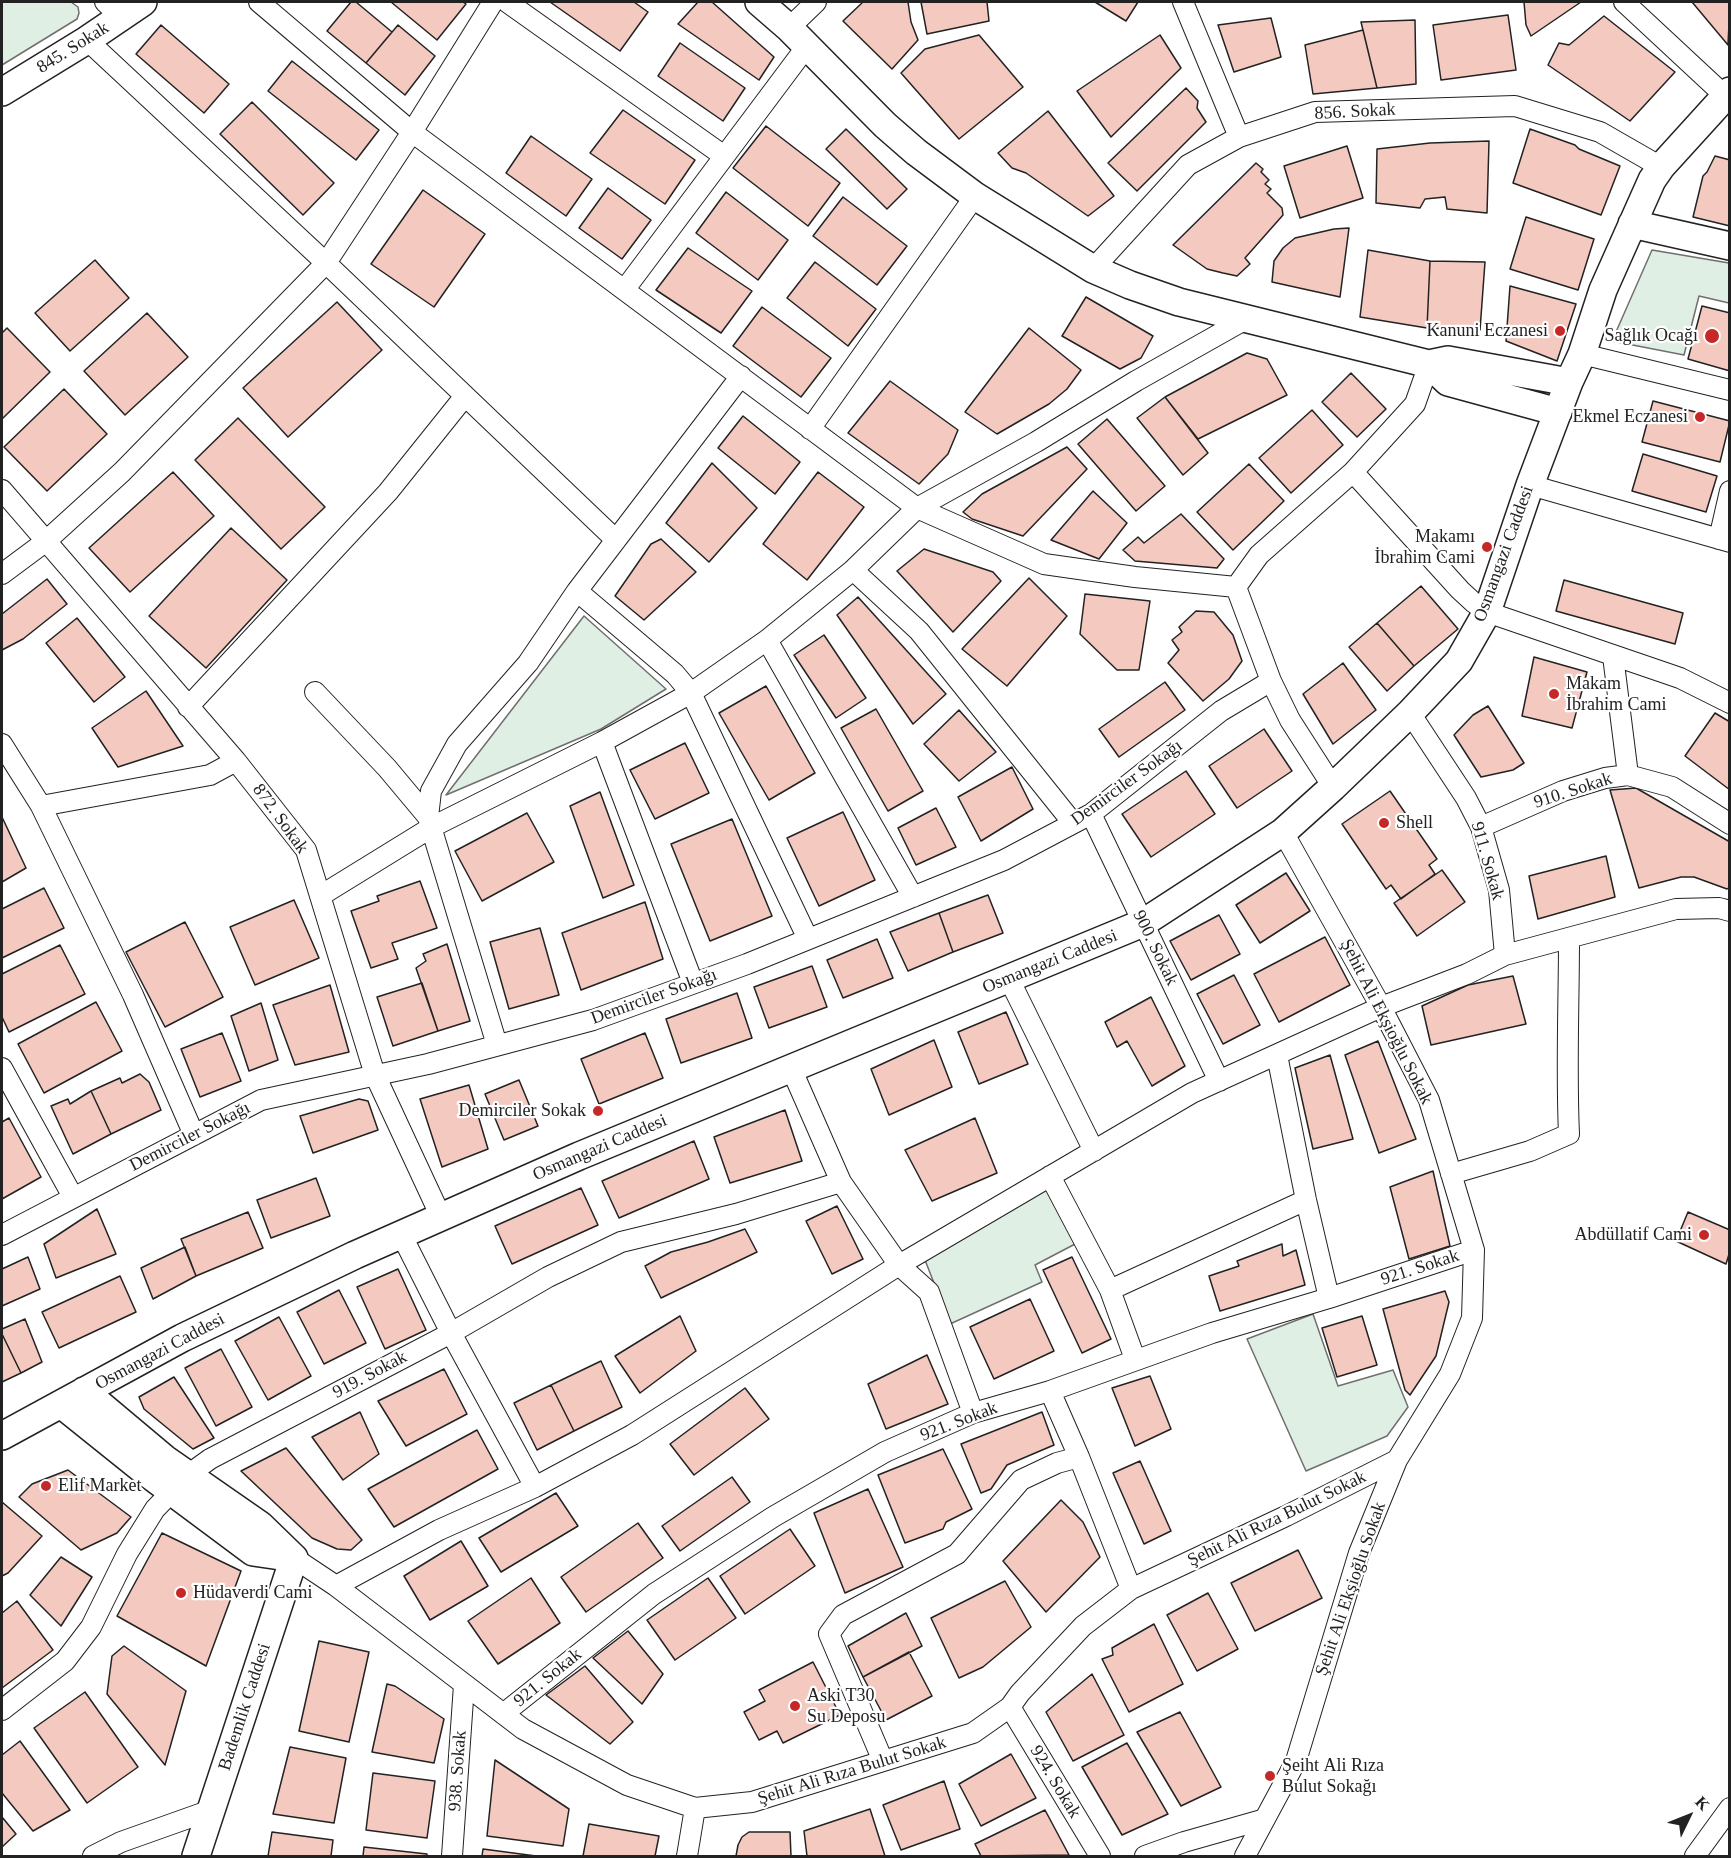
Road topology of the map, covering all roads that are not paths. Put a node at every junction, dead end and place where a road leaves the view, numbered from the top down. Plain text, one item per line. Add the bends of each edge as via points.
1 (143, 2) edge
2 (259, 2) edge
3 (493, 2) edge
4 (507, 2) edge
5 (759, 2) edge
6 (816, 2) edge
7 (1183, 2) edge
8 (1624, 2) edge
9 (113, 9) edge
10 (798, 37) junction
11 (87, 40) junction
12 (2, 92) edge
13 (1727, 93) edge
14 (412, 132) junction
15 (1239, 137) junction
16 (724, 156) junction
17 (1661, 167) junction
18 (975, 196) junction
19 (1632, 224) junction
20 (1730, 246) edge
21 (326, 263) junction
22 (1093, 269) junction
23 (625, 289) junction
24 (1246, 319) junction
25 (1582, 354) junction
26 (1430, 364) junction
27 (741, 376) junction
28 (1569, 382) junction
29 (1730, 390) edge
30 (465, 396) junction
31 (1558, 412) junction
32 (810, 429) junction
33 (1353, 472) junction
34 (1530, 485) junction
35 (2, 490) edge
36 (1730, 491) edge
37 (917, 508) junction
38 (616, 540) junction
39 (1724, 541) edge
40 (45, 542) junction
41 (853, 570) junction
42 (2, 574) edge
43 (1236, 587) junction
44 (577, 591) junction
45 (1487, 612) junction
46 (767, 640) junction
47 (1613, 656) junction
48 (1271, 681) junction
49 (315, 692) dead end
50 (692, 693) junction
51 (1730, 703) edge
52 (188, 707) junction
53 (1410, 713) junction
54 (602, 742) junction
55 (2, 744) edge
56 (236, 761) junction
57 (1628, 775) junction
58 (1332, 787) junction
59 (41, 807) junction
60 (1091, 814) junction
61 (430, 822) junction
62 (1073, 824) junction
63 (1730, 824) edge
64 (1481, 827) junction
65 (1283, 832) junction
66 (320, 896) junction
67 (912, 897) junction
68 (1730, 911) edge
69 (1143, 923) junction
70 (1569, 938) junction
71 (808, 939) junction
72 (1504, 955) junction
73 (1009, 979) junction
74 (693, 983) junction
75 (1381, 1007) junction
76 (497, 1045) junction
77 (1276, 1055) junction
78 (2, 1068) edge
79 (791, 1068) junction
80 (375, 1075) junction
81 (1219, 1081) junction
82 (194, 1135) junction
83 (1094, 1151) junction
84 (1451, 1174) junction
85 (1050, 1176) junction
86 (842, 1182) junction
87 (74, 1197) junction
88 (1306, 1200) junction
89 (441, 1217) junction
90 (401, 1234) junction
91 (2, 1235) edge
92 (1474, 1250) junction
93 (899, 1265) junction
94 (1110, 1290) junction
95 (1329, 1298) junction
96 (451, 1333) junction
97 (1135, 1359) junction
98 (84, 1391) junction
99 (1050, 1391) junction
100 (61, 1404) junction
101 (973, 1413) junction
102 (2, 1436) edge
103 (1079, 1457) junction
104 (1397, 1460) junction
105 (180, 1483) junction
106 (535, 1486) junction
107 (294, 1558) junction
108 (336, 1586) junction
109 (1131, 1589) junction
110 (464, 1685) junction
111 (1010, 1707) junction
112 (2, 1710) edge
113 (503, 1713) junction
114 (883, 1761) junction
115 (695, 1808) junction
116 (1730, 1808) edge
117 (211, 1810) junction
118 (1265, 1819) junction
119 (93, 1857) edge
120 (196, 1857) edge
121 (452, 1857) edge
122 (687, 1857) edge
123 (1100, 1857) edge
124 (1145, 1857) edge
125 (1245, 1857) edge
126 (1695, 1857) edge

1 - 9 main road, 845. Sokak
2 - 14 street
3 - 14 street
4 - 16 street
5 - 10 main road
6 - 10 street
7 - 15 street
8 - 13 street
9 - 11 main road, 845. Sokak
10 - 16 street
10 - 18 main road via 885,125
11 - 12 main road, 845. Sokak
11 - 21 street
13 - 17 main road, Osmangazi Caddesi
14 - 21 street
14 - 23 street
15 - 17 street, 856. Sokak via 1315,112 1515,106 1600,132
15 - 22 street, 856. Sokak via 1188,165
16 - 23 street
17 - 19 main road, Osmangazi Caddesi
18 - 22 main road
18 - 32 street
19 - 20 main road
19 - 25 main road, Osmangazi Caddesi via 1603,290
21 - 30 street
21 - 40 street via 122,472
22 - 24 main road via 1179,302
23 - 27 street
24 - 26 main road
24 - 37 street
25 - 28 main road, Osmangazi Caddesi
25 - 29 street
26 - 28 main road via 1448,360
26 - 31 main road via 1448,382
26 - 33 street via 1415,404
27 - 32 street
27 - 38 street
28 - 31 main road, Osmangazi Caddesi
30 - 38 street
30 - 52 street via 388,492
31 - 34 main road, Osmangazi Caddesi
32 - 37 street
33 - 43 street via 1259,555
33 - 45 street via 1460,590
34 - 39 street
34 - 45 main road, Osmangazi Caddesi
35 - 40 street, 872. Sokak
36 - 39 street
37 - 41 street
37 - 43 street via 1044,564
38 - 44 street
40 - 42 street
40 - 52 street, 872. Sokak
41 - 46 street
41 - 62 street via 919,632
43 - 48 street
44 - 50 street
44 - 61 street via 528,663 457,744 431,791
45 - 47 street
45 - 53 main road, Osmangazi Caddesi via 1459,661
46 - 50 street
46 - 67 street
47 - 51 street via 1680,678
47 - 57 street
48 - 58 street
48 - 60 street, Demirciler Sokağı via 1221,711
49 - 61 street via 387,768
50 - 54 street
50 - 71 street
52 - 56 street, 872. Sokak
53 - 58 main road, Osmangazi Caddesi
53 - 64 street, 911. Sokak
54 - 61 street
54 - 74 street
55 - 59 street
56 - 59 street via 210,775
56 - 66 street, 872. Sokak via 306,849
57 - 63 street, 910. Sokak via 1672,787
57 - 64 street, 910. Sokak via 1563,791
58 - 65 main road, Osmangazi Caddesi
59 - 82 street
60 - 62 street, Demirciler Sokağı
60 - 69 street, 900. Sokak
61 - 66 street
61 - 76 street
62 - 67 street, Demirciler Sokağı via 1004,860
64 - 72 street, 911. Sokak via 1499,890
65 - 69 main road, Osmangazi Caddesi
65 - 75 street, Şehit Ali Ekşioğlu Sokak
66 - 80 street, 872. Sokak
67 - 71 street, Demirciler Sokağı
68 - 70 street via 1676,909
69 - 73 main road, Osmangazi Caddesi
69 - 81 street, 900. Sokak
70 - 72 street
70 - 84 street via 1569,1134 1530,1151
71 - 74 street, Demirciler Sokağı
72 - 75 street via 1467,974
73 - 79 main road, Osmangazi Caddesi
73 - 83 street
74 - 76 street, Demirciler Sokağı via 593,1020
75 - 77 street
75 - 84 street, Şehit Ali Ekşioğlu Sokak via 1429,1100
76 - 80 street, Demirciler Sokağı
77 - 81 street
77 - 88 street
78 - 87 street
79 - 86 street
79 - 89 main road, Osmangazi Caddesi
80 - 82 street, Demirciler Sokağı via 261,1100
80 - 89 street, 872. Sokak
81 - 83 street
82 - 87 street, Demirciler Sokağı
83 - 85 street
84 - 92 street, Şehit Ali Ekşioğlu Sokak
85 - 93 street
85 - 94 street
86 - 93 street
86 - 96 street, 919. Sokak via 736,1214 621,1242 548,1277
87 - 91 street, Demirciler Sokağı
88 - 94 street
88 - 95 street
89 - 90 main road, Osmangazi Caddesi
90 - 96 street
90 - 98 main road, Osmangazi Caddesi via 182,1338
92 - 95 street, 921. Sokak
92 - 104 street, Şehit Ali Ekşioğlu Sokak via 1472,1318 1450,1374
93 - 101 street via 929,1292
93 - 106 street via 632,1435
94 - 97 street
95 - 97 street, 921. Sokak
96 - 105 street, 919. Sokak via 210,1459
96 - 106 street
97 - 99 street, 921. Sokak
98 - 100 main road, Osmangazi Caddesi
98 - 105 main road via 165,1459
99 - 101 street, 921. Sokak
99 - 103 street
100 - 102 main road, Osmangazi Caddesi
100 - 105 main road
101 - 113 street, 921. Sokak via 885,1452 773,1517 654,1594
103 - 109 street
103 - 114 street via 1057,1462 1021,1480 957,1554 843,1615 829,1634
104 - 109 street, Şehit Ali Rıza Bulut Sokak
104 - 118 street, Şehit Ali Ekşioğlu Sokak via 1359,1553 1296,1761
105 - 107 main road via 260,1525
105 - 112 street, 919. Sokak via 155,1509 127,1554 91,1627 65,1661
106 - 108 street via 439,1530
107 - 108 street, Şehit Ali Rıza Bulut Sokak
107 - 117 main road, Bademlik Caddesi
108 - 110 street, Şehit Ali Rıza Bulut Sokak
109 - 111 street, Şehit Ali Rıza Bulut Sokak via 1083,1626
110 - 113 street, Şehit Ali Rıza Bulut Sokak
110 - 121 street, 938. Sokak
111 - 114 street, Şehit Ali Rıza Bulut Sokak via 973,1733
111 - 123 street, 924. Sokak
113 - 115 street, Şehit Ali Rıza Bulut Sokak via 523,1729 627,1785
114 - 115 street, Şehit Ali Rıza Bulut Sokak via 752,1802
115 - 122 street
116 - 126 street
117 - 119 street via 121,1842
117 - 120 main road, Bademlik Caddesi
118 - 124 street
118 - 125 street, Şehit Ali Ekşioğlu Sokak

